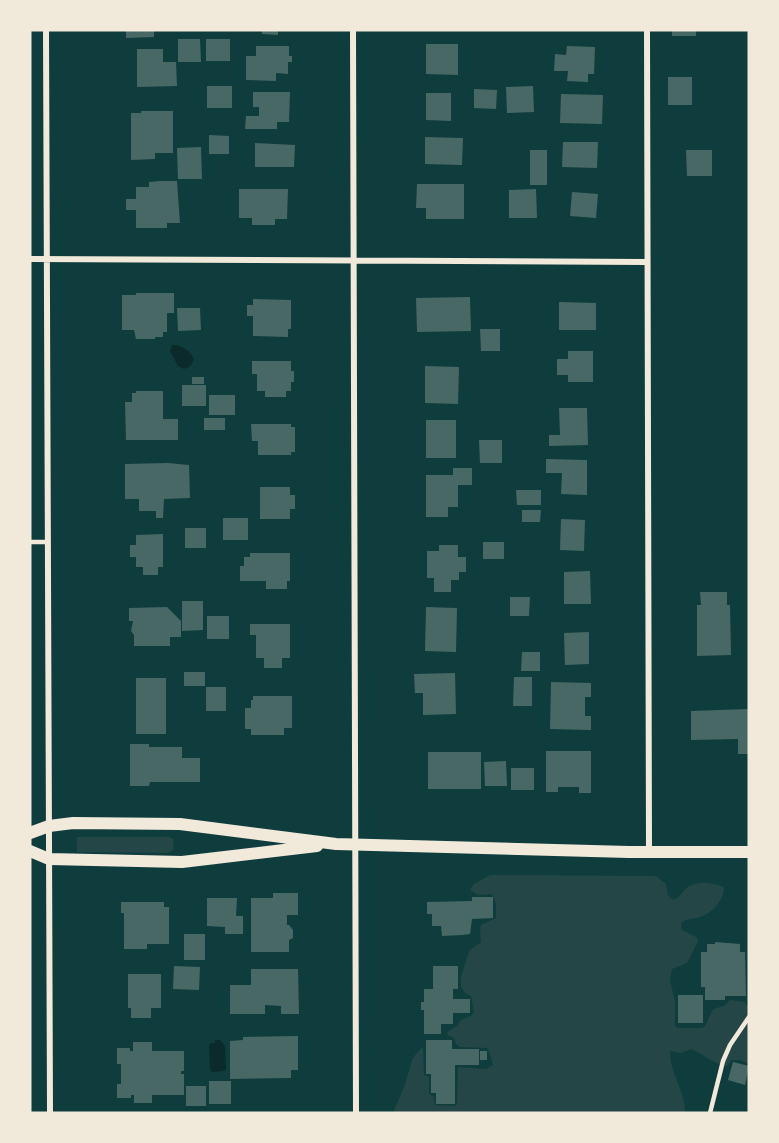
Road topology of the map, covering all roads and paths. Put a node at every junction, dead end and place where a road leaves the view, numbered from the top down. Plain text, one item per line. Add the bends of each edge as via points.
1 (46, 30) edge
2 (353, 30) edge
3 (646, 30) edge
4 (30, 259) edge
5 (46, 259) junction
6 (353, 260) junction
7 (647, 262) junction
8 (30, 542) edge
9 (48, 542) junction
10 (49, 826) junction
11 (30, 833) edge
12 (336, 844) junction
13 (356, 844) junction
14 (30, 851) edge
15 (649, 852) junction
16 (749, 852) edge
17 (49, 859) junction
18 (749, 1017) edge
19 (50, 1113) edge
20 (356, 1113) edge
21 (710, 1113) edge

1 - 5 street
2 - 6 street
3 - 7 street
4 - 5 street
5 - 6 street
5 - 9 street
6 - 7 street
6 - 13 street
7 - 15 street
8 - 9 lane
9 - 10 street
10 - 11 main road
10 - 12 main road via 180,824
10 - 17 street
12 - 13 main road
12 - 17 main road via 182,862
13 - 15 main road
13 - 20 street
14 - 17 main road
15 - 16 main road
17 - 19 street
18 - 21 lane via 723,1061

